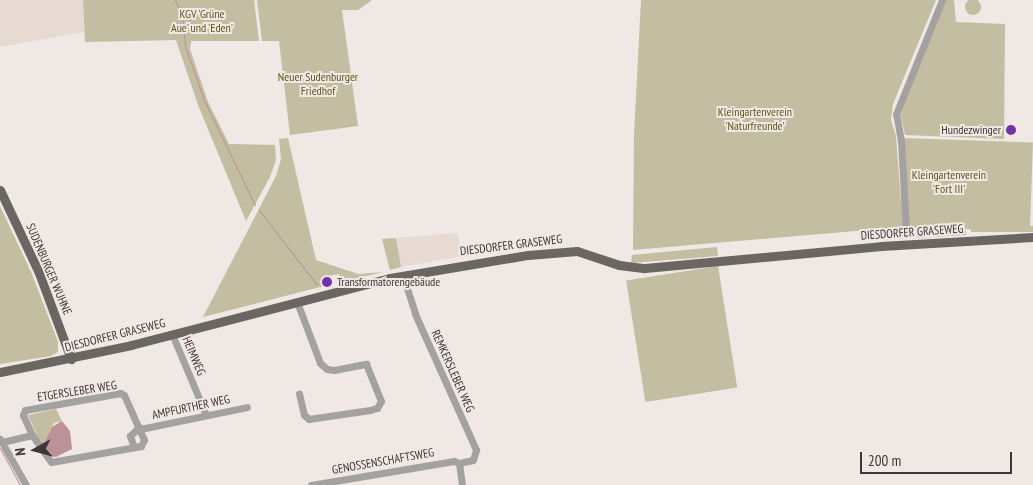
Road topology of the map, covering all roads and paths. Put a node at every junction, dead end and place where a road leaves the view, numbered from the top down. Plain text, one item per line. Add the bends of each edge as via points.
1 (942, 0) edge
2 (0, 190) edge
3 (906, 230) dead end
4 (1033, 237) edge
5 (403, 276) junction
6 (297, 302) junction
7 (172, 334) junction
8 (71, 359) junction
9 (0, 372) edge
10 (299, 394) dead end
11 (247, 407) dead end
12 (206, 415) junction
13 (139, 428) junction
14 (32, 435) junction
15 (1, 440) edge
16 (134, 447) junction
17 (459, 463) junction
18 (26, 485) edge
19 (311, 485) edge
20 (462, 485) edge

1 - 3 street via 896,114 901,141
2 - 8 main road, SUDENBURGER WUHNE via 39,273
4 - 5 main road, DIESDORFER GRASEWEG via 881,246 645,268 624,266 585,252 562,251
5 - 6 main road, DIESDORFER GRASEWEG
5 - 17 street, REMKERSLEBER WEG via 415,314 476,450 473,460
6 - 7 main road, DIESDORFER GRASEWEG
6 - 10 street via 320,363 326,369 334,370 366,364 381,401 377,408 370,410 309,419
7 - 8 main road, DIESDORFER GRASEWEG
7 - 12 street, HEIMWEG
8 - 9 main road, DIESDORFER GRASEWEG
11 - 12 street, AMPFURTHER WEG
12 - 13 street, AMPFURTHER WEG
13 - 14 street, ETGERSLEBER WEG via 124,395 120,393 25,410 23,415
13 - 16 street via 130,436
13 - 16 street via 144,440 141,446
14 - 15 street
14 - 16 street, ETGERSLEBER WEG via 51,462
15 - 18 street
17 - 19 street, GENOSSENSCHAFTSWEG via 454,460
17 - 20 street

